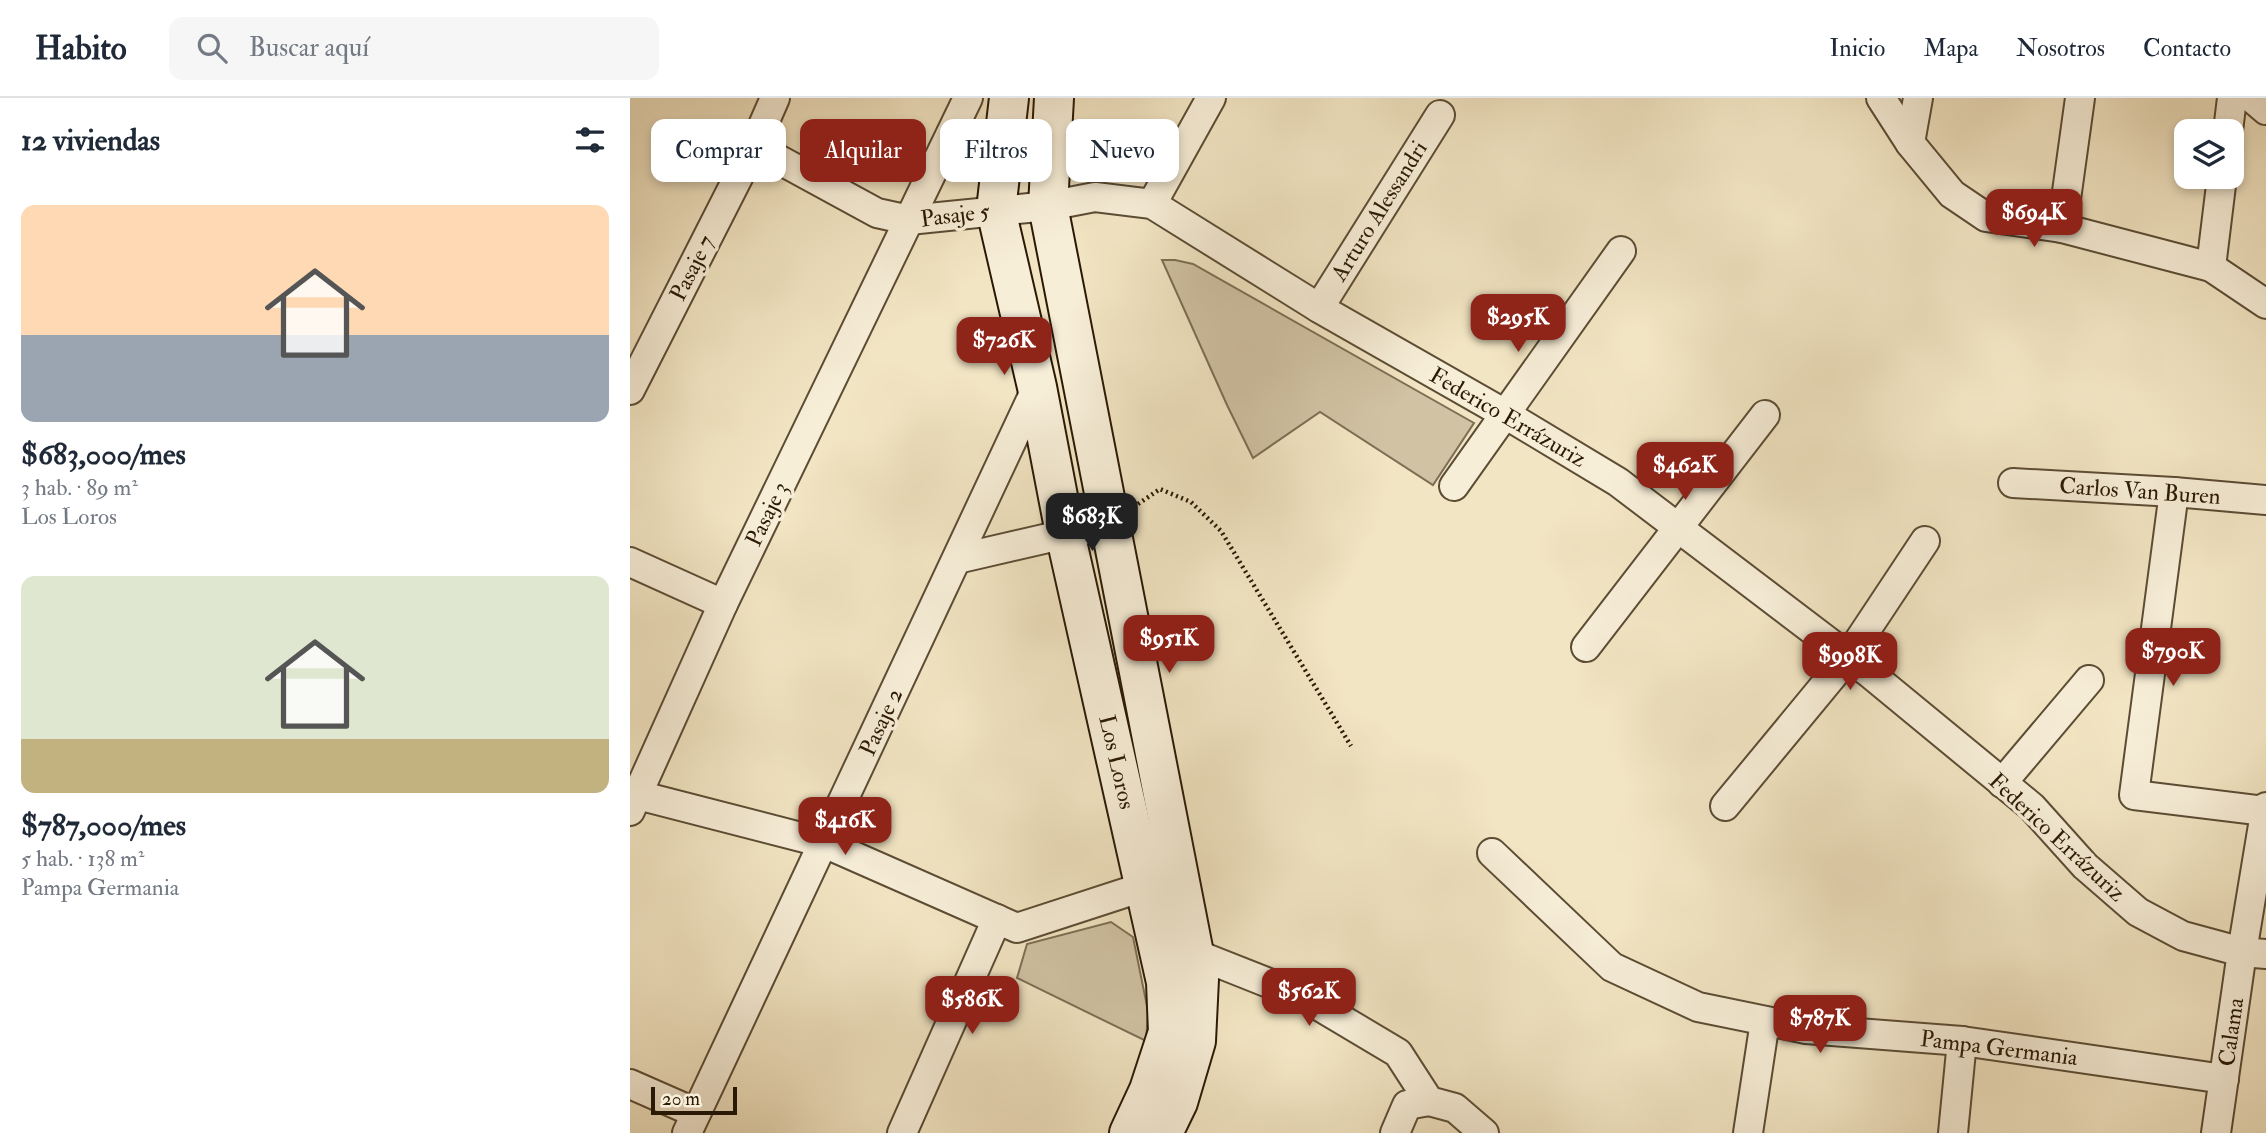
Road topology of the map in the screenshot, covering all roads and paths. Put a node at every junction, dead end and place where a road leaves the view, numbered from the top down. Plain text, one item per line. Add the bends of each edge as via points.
1 (775, 98) edge
2 (968, 98) edge
3 (1009, 98) edge
4 (1054, 98) edge
5 (1212, 98) edge
6 (1881, 98) edge
7 (1917, 98) edge
8 (2080, 98) edge
9 (2232, 98) edge
10 (2252, 98) edge
11 (2266, 110) edge
12 (1440, 115) dead end
13 (766, 119) edge
14 (2229, 119) edge
15 (1910, 143) junction
16 (786, 163) edge
17 (736, 182) edge
18 (2221, 189) edge
19 (1152, 204) junction
20 (1048, 206) junction
21 (996, 210) junction
22 (909, 220) junction
23 (2062, 229) junction
24 (1621, 251) dead end
25 (2211, 267) junction
26 (2266, 304) edge
27 (1319, 308) junction
28 (1037, 387) junction
29 (630, 390) edge
30 (1505, 414) junction
31 (1765, 415) dead end
32 (2013, 484) dead end
33 (1454, 486) dead end
34 (2174, 492) junction
35 (2266, 500) edge
36 (1109, 524) junction
37 (1677, 527) junction
38 (1065, 533) junction
39 (1925, 541) dead end
40 (957, 559) junction
41 (630, 562) edge
42 (723, 604) junction
43 (1586, 648) dead end
44 (1848, 657) junction
45 (2090, 680) dead end
46 (1351, 746) dead end
47 (2002, 783) junction
48 (632, 799) edge
49 (1725, 806) dead end
50 (2266, 809) edge
51 (824, 843) junction
52 (1492, 853) dead end
53 (1146, 886) junction
54 (997, 919) junction
55 (1193, 953) junction
56 (2254, 953) edge
57 (1765, 1021) junction
58 (1962, 1041) junction
59 (2224, 1079) junction
60 (630, 1084) edge
61 (1429, 1101) junction
62 (692, 1123) edge
63 (902, 1133) edge
64 (1129, 1133) edge
65 (1163, 1133) edge
66 (1395, 1133) edge
67 (1484, 1133) edge
68 (1748, 1133) edge
69 (1953, 1133) edge
70 (2216, 1133) edge

1 - 13 street, Pasaje 7
2 - 22 street
3 - 21 main road, Los Loros
4 - 20 main road, Los Loros
5 - 19 street
6 - 15 street
7 - 15 street
8 - 23 street
9 - 14 street
10 - 11 street
12 - 27 street, Arturo Alessandri
15 - 23 street via 1952,194 1986,217
16 - 22 street, Pasaje 5 via 877,213
17 - 29 street, Pasaje 7
18 - 25 street
19 - 20 street, Federico Errázuriz via 1095,197
19 - 27 street, Federico Errázuriz
20 - 21 street, Pasaje 5
20 - 36 main road, Los Loros
21 - 22 street, Pasaje 5
21 - 28 main road, Los Loros
22 - 42 street, Pasaje 3
23 - 25 street
24 - 30 street
25 - 26 street
27 - 30 street, Federico Errázuriz
28 - 38 main road, Los Loros
28 - 40 street, Pasaje 2
30 - 33 street
30 - 37 street, Federico Errázuriz via 1618,482
31 - 37 street
32 - 34 street, Carlos Van Buren
34 - 35 street, Carlos Van Buren
34 - 50 street via 2134,795
36 - 38 street
36 - 46 path via 1160,489 1191,502 1220,531
36 - 55 main road, Los Loros
37 - 43 street
37 - 44 street, Federico Errázuriz
38 - 40 street
38 - 53 main road, Los Loros
39 - 44 street
40 - 51 street, Pasaje 2
41 - 42 street
42 - 48 street, Pasaje 3
44 - 47 street, Federico Errázuriz
44 - 49 street
45 - 47 street
47 - 56 street, Federico Errázuriz via 2137,912 2183,936
48 - 51 street
50 - 56 street, Calama
51 - 54 street
51 - 62 street, Pasaje 2
52 - 57 street, Pampa Germania via 1612,967 1698,1007
53 - 54 street via 1017,928
53 - 64 main road, Los Loros via 1166,982 1168,1032
54 - 63 street
55 - 61 street via 1304,997 1398,1053
55 - 65 main road, Los Loros via 1199,979 1196,1041 1178,1102
56 - 59 street, Calama
57 - 58 street, Pampa Germania via 1806,1029
57 - 68 street
58 - 59 street, Pampa Germania
58 - 69 street
59 - 70 street, Calama
60 - 62 street
61 - 66 street via 1407,1105
61 - 67 street via 1455,1108

